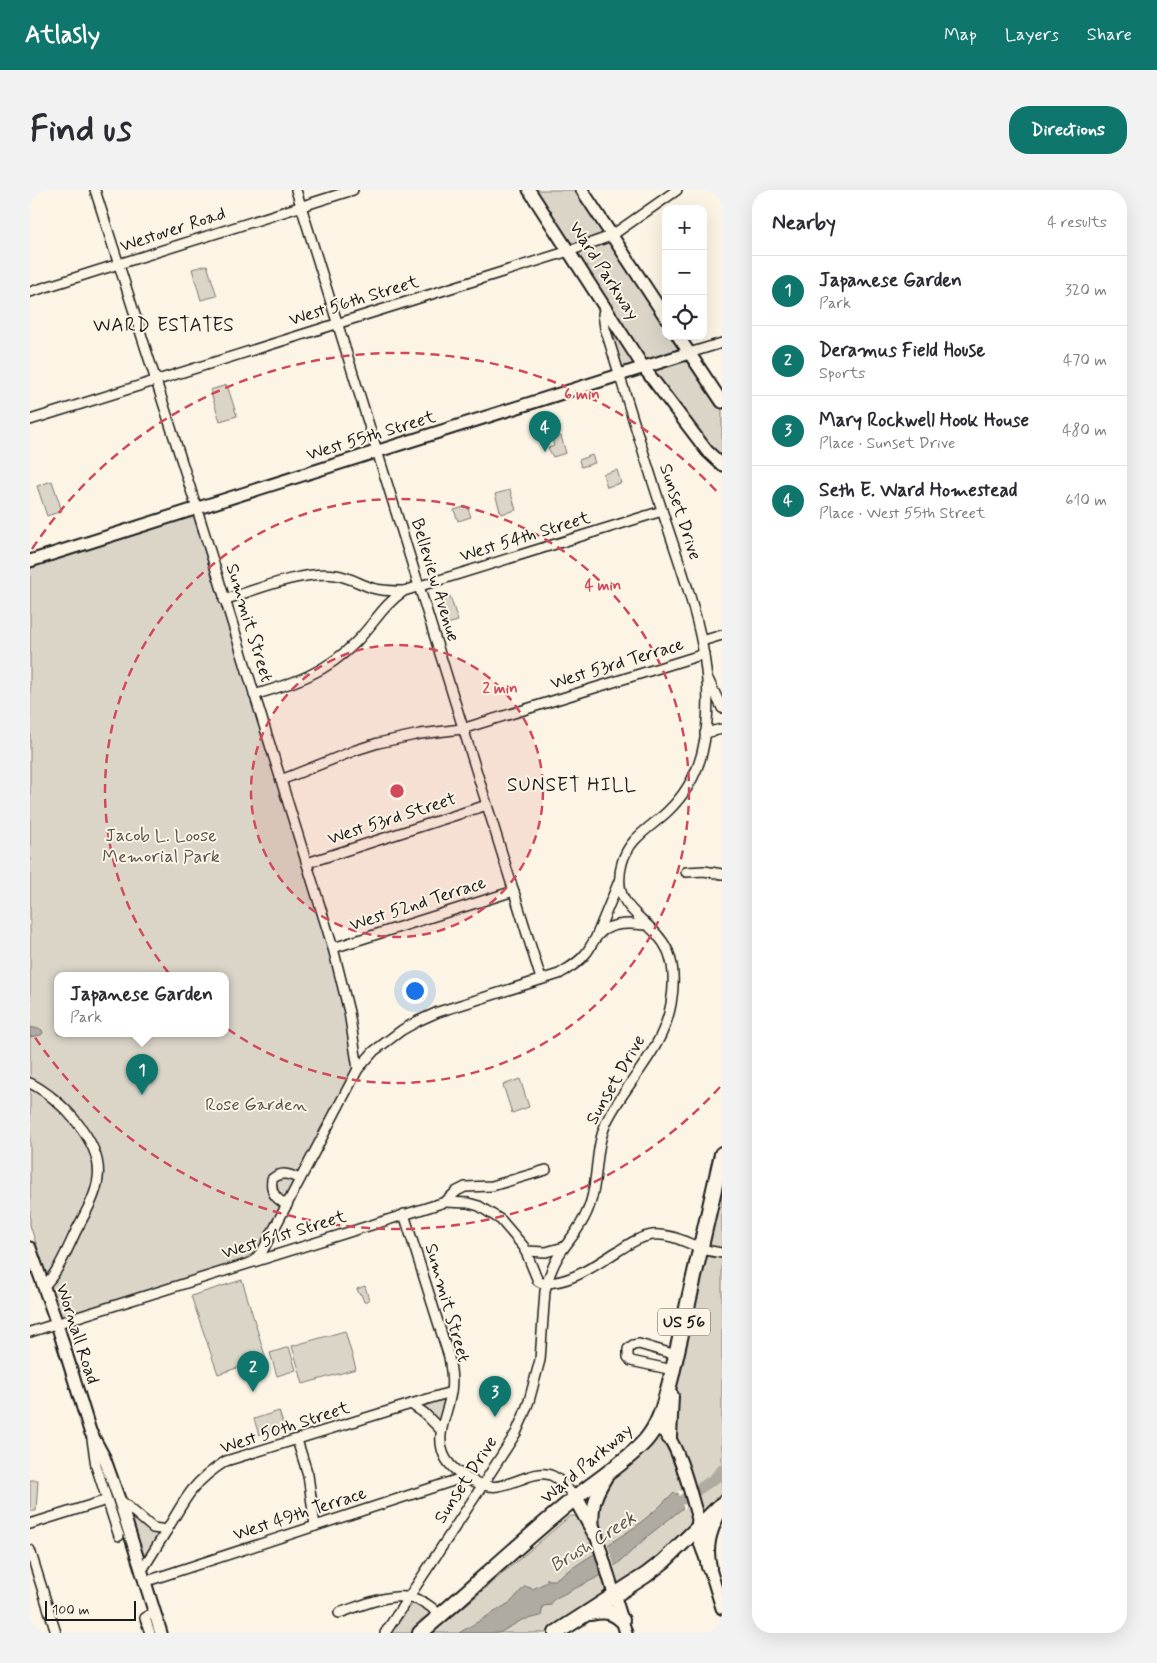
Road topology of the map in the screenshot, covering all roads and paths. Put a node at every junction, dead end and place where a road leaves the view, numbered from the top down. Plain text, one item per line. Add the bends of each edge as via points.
1 (95, 190) edge
2 (296, 190) edge
3 (353, 190) edge
4 (529, 190) edge
5 (582, 190) edge
6 (677, 190) edge
7 (301, 206) junction
8 (611, 236) junction
9 (569, 251) junction
10 (119, 264) junction
11 (30, 292) edge
12 (605, 307) junction
13 (662, 312) edge
14 (337, 324) junction
15 (681, 340) edge
16 (722, 343) edge
17 (689, 353) junction
18 (644, 368) junction
19 (620, 375) junction
20 (155, 380) junction
21 (722, 402) edge
22 (30, 420) edge
23 (378, 452) junction
24 (722, 465) edge
25 (197, 508) junction
26 (662, 511) junction
27 (30, 561) edge
28 (418, 587) junction
29 (404, 591) junction
30 (224, 600) junction
31 (722, 635) edge
32 (702, 641) junction
33 (704, 654) junction
34 (707, 677) junction
35 (254, 695) junction
36 (722, 708) edge
37 (462, 729) junction
38 (722, 729) edge
39 (705, 733) junction
40 (280, 780) junction
41 (486, 805) junction
42 (307, 863) junction
43 (686, 872) dead end
44 (722, 874) edge
45 (619, 881) junction
46 (514, 891) junction
47 (645, 925) junction
48 (596, 937) junction
49 (333, 948) junction
50 (541, 979) junction
51 (358, 1069) junction
52 (30, 1083) edge
53 (722, 1154) edge
54 (546, 1170) dead end
55 (300, 1180) junction
56 (445, 1202) junction
57 (287, 1205) junction
58 (404, 1214) junction
59 (270, 1237) junction
60 (565, 1246) junction
61 (30, 1248) edge
62 (701, 1248) junction
63 (525, 1251) junction
64 (281, 1253) junction
65 (722, 1253) edge
66 (253, 1262) junction
67 (547, 1283) junction
68 (43, 1287) junction
69 (57, 1324) junction
70 (30, 1332) edge
71 (676, 1355) junction
72 (672, 1374) junction
73 (451, 1392) junction
74 (411, 1404) junction
75 (441, 1430) junction
76 (653, 1430) junction
77 (669, 1437) junction
78 (297, 1440) junction
79 (610, 1471) junction
80 (465, 1477) junction
81 (482, 1486) junction
82 (575, 1497) junction
83 (113, 1499) junction
84 (722, 1504) edge
85 (585, 1517) junction
86 (550, 1519) junction
87 (30, 1524) edge
88 (315, 1526) junction
89 (167, 1530) junction
90 (696, 1530) junction
91 (119, 1536) dead end
92 (597, 1538) junction
93 (30, 1550) edge
94 (709, 1567) junction
95 (143, 1577) junction
96 (409, 1597) junction
97 (614, 1597) junction
98 (722, 1608) edge
99 (154, 1612) junction
100 (340, 1613) dead end
101 (588, 1613) junction
102 (440, 1616) junction
103 (624, 1627) edge
104 (56, 1633) edge
105 (150, 1633) edge
106 (161, 1633) edge
107 (385, 1633) edge
108 (420, 1633) edge
109 (556, 1633) edge

1 - 10 street, Summit Street
2 - 7 street, Belleview Avenue
3 - 7 street, Westover Road
4 - 9 main road, Ward Parkway
5 - 8 main road, Ward Parkway
6 - 8 street, West 56th Street
7 - 10 street, Westover Road
7 - 14 street, Belleview Avenue
8 - 9 street, West 56th Street
8 - 13 main road, Ward Parkway
9 - 12 main road, Ward Parkway
9 - 14 street, West 56th Street
10 - 11 street, Westover Road
10 - 20 street, Summit Street
12 - 18 main road, Ward Parkway
12 - 19 street, Sunset Drive via 605,328
14 - 20 street, West 56th Street
14 - 23 street, Belleview Avenue
15 - 17 main road
16 - 17 street, West 55th Street
17 - 18 main road, West 55th Street
17 - 21 main road
18 - 19 main road, West 55th Street
18 - 24 main road, Ward Parkway via 707,451
19 - 23 main road, West 55th Street
19 - 26 street, Sunset Drive
20 - 22 street, West 56th Street
20 - 25 street, Summit Street
23 - 25 main road, West 55th Street
23 - 28 street, Belleview Avenue
25 - 27 main road, West 55th Street
25 - 30 street, Summit Street
26 - 28 street, West 54th Street
26 - 32 street, Sunset Drive
28 - 29 street, West 54th Street
28 - 37 street, Belleview Avenue
29 - 30 street via 373,588 346,577 322,574 300,577
29 - 35 street, West 54th Street via 392,599 357,641 331,664 300,680
30 - 35 street, Summit Street
31 - 32 street
32 - 33 street, Sunset Drive
33 - 34 street, Sunset Drive
33 - 37 street, West 53rd Terrace
34 - 36 street
34 - 39 street, Sunset Drive
35 - 40 street, Summit Street
37 - 40 street, West 53rd Terrace via 378,743
37 - 41 street, Belleview Avenue
38 - 39 street
39 - 45 street, Sunset Drive via 700,759 688,786 676,802 631,844 623,860
40 - 42 street, Summit Street
41 - 42 street, West 53rd Street
41 - 46 street, Belleview Avenue
42 - 49 street, Summit Street
43 - 44 street
45 - 47 street, Sunset Drive via 628,907
45 - 48 street, Sunset Drive
46 - 49 street, West 52nd Terrace
46 - 50 street, Belleview Avenue
47 - 48 street via 618,924
47 - 60 street, Sunset Drive via 668,953 673,974 671,1007 650,1058 606,1123 588,1211
48 - 50 street via 587,953 575,964 559,974
49 - 51 street, Summit Street via 349,1012
50 - 51 street via 418,1021 386,1041
51 - 55 street
52 - 68 street via 52,1097 81,1125 99,1174 74,1236 51,1280
53 - 62 highway, Ward Parkway / US 56
54 - 56 street, West 51st Street via 492,1186 464,1187
55 - 57 street
55 - 57 street via 284,1173 272,1179 272,1193
56 - 58 street, West 51st Street
56 - 63 street via 468,1203 492,1213
57 - 59 street
58 - 64 street, West 51st Street
58 - 73 street, Summit Street via 449,1357
59 - 64 street
59 - 66 street
60 - 63 street via 546,1252
60 - 67 street, Sunset Drive
61 - 68 main road, Wornall Road
62 - 65 street
62 - 67 street via 664,1235 644,1237 580,1274
62 - 71 highway, Ward Parkway / US 56
63 - 67 street via 538,1281
64 - 66 street, West 51st Street
66 - 69 street, West 51st Street
67 - 81 street, Sunset Drive via 540,1360 529,1401 516,1432
68 - 69 main road, Wornall Road
69 - 70 street, West 51st Street
69 - 83 main road, Wornall Road via 90,1431 104,1458
71 - 72 highway, Ward Parkway / US 56
71 - 72 street via 639,1344 628,1349 631,1361
72 - 76 highway, Ward Parkway / US 56
72 - 77 highway
73 - 74 street, West 50th Street
73 - 75 street, Summit Street
74 - 75 street
74 - 78 street, West 50th Street
75 - 80 street, Summit Street via 440,1444 448,1463
76 - 77 main road via 660,1429
76 - 79 highway, Ward Parkway / US 56
77 - 90 main road via 676,1448 683,1482 698,1519
78 - 88 street via 308,1475
78 - 89 street, West 50th Street via 226,1461 208,1472 188,1495
79 - 82 highway, Ward Parkway
79 - 92 main road, US 56 via 596,1494 593,1509
80 - 81 street, Summit Street
80 - 88 street, West 49th Terrace
81 - 82 street via 499,1487 545,1474 558,1479
81 - 96 street, Sunset Drive
82 - 85 highway
82 - 86 highway, Ward Parkway
83 - 87 street
83 - 89 street via 153,1528
83 - 91 street, Wornall Road
83 - 95 main road, Wornall Road
84 - 90 highway
84 - 94 highway via 707,1540
85 - 86 highway via 570,1514
85 - 92 highway
86 - 102 highway, Ward Parkway
88 - 95 street, West 49th Terrace
89 - 95 street, West 50th Street
90 - 94 main road
90 - 97 highway via 664,1560
92 - 97 main road, US 56
93 - 104 street
94 - 98 main road
95 - 99 main road, Wornall Road
96 - 100 street via 393,1597
96 - 102 street via 424,1601
96 - 107 street, Sunset Drive
97 - 101 highway
97 - 103 main road, US 56
99 - 105 street via 145,1618
99 - 106 main road, Wornall Road
101 - 103 highway via 606,1611 616,1615
101 - 109 highway
102 - 108 highway, Ward Parkway

